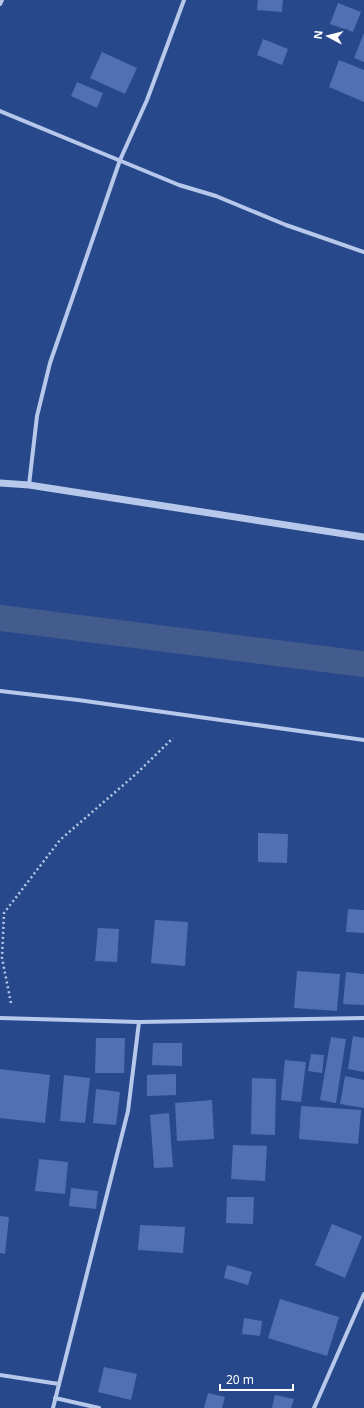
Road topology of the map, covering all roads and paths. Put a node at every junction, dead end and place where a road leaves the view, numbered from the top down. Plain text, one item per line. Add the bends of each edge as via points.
1 (2, 0) edge
2 (184, 0) edge
3 (0, 4) edge
4 (0, 111) edge
5 (120, 160) junction
6 (364, 252) edge
7 (0, 483) edge
8 (29, 485) junction
9 (364, 537) edge
10 (0, 691) edge
11 (173, 738) dead end
12 (364, 740) edge
13 (0, 1018) edge
14 (364, 1018) edge
15 (15, 1019) junction
16 (139, 1022) junction
17 (364, 1294) edge
18 (0, 1375) edge
19 (59, 1384) junction
20 (55, 1398) junction
21 (53, 1408) edge
22 (99, 1408) edge
23 (314, 1408) edge

1 - 3 street
2 - 5 street via 147,100
4 - 5 street
5 - 6 street via 179,185 216,196
5 - 8 street via 50,363 37,416
7 - 8 street
8 - 9 street
10 - 12 street
11 - 15 path via 60,840 4,913 2,958
13 - 15 street
14 - 16 street
15 - 16 street
16 - 19 street via 128,1111
17 - 23 street
18 - 19 street
19 - 20 street
20 - 21 street
20 - 22 street

